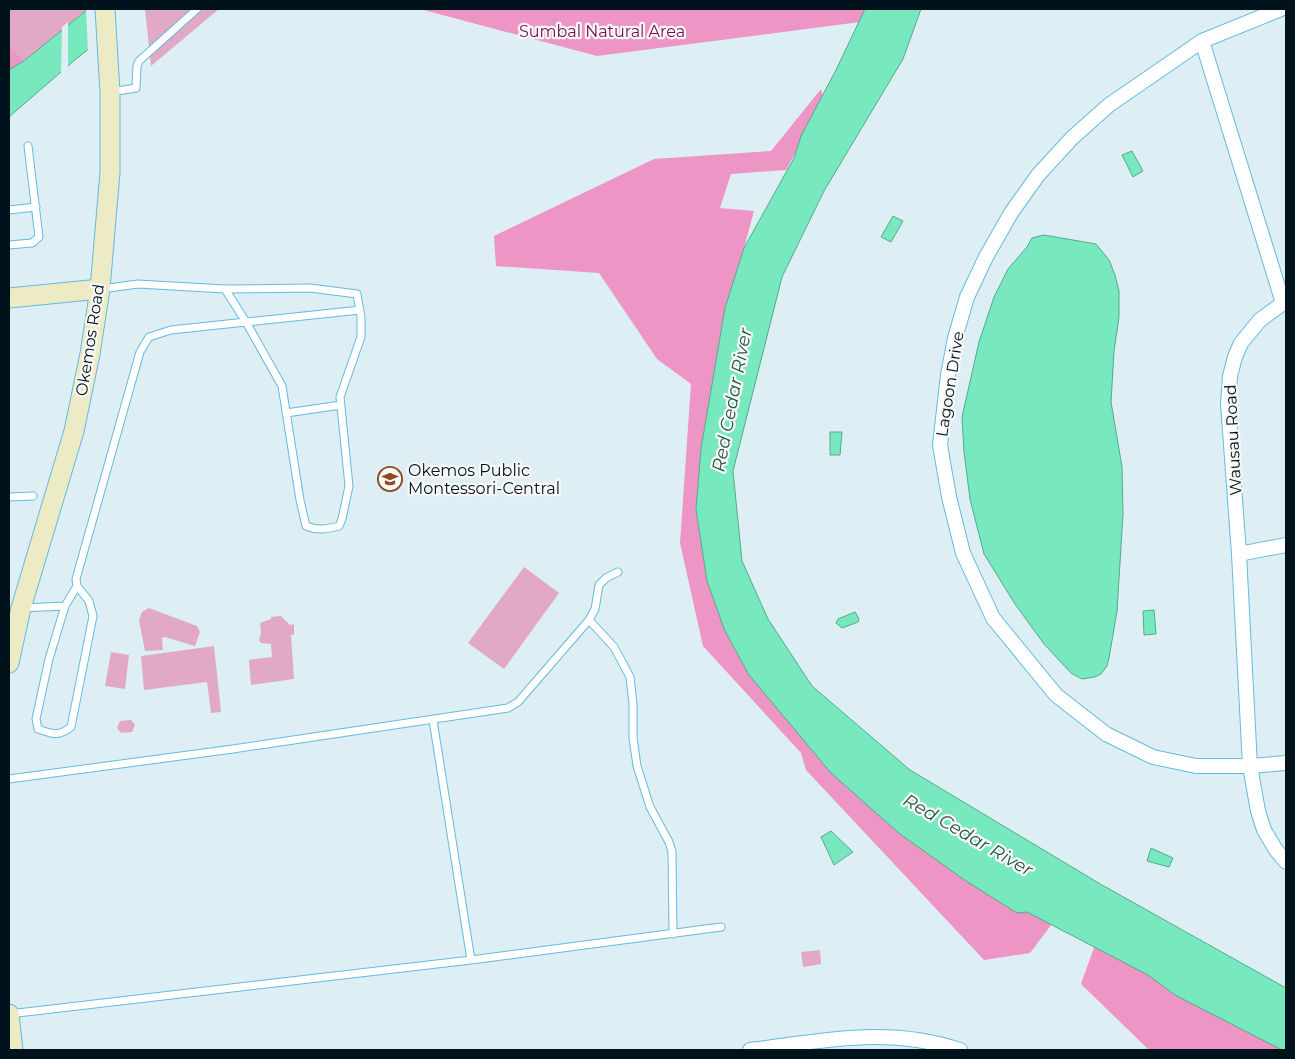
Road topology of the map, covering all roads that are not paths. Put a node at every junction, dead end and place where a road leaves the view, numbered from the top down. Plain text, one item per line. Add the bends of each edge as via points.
1 (105, 9) edge
2 (197, 9) edge
3 (1280, 9) edge
4 (1202, 40) junction
5 (110, 92) junction
6 (28, 146) dead end
7 (36, 207) junction
8 (9, 210) edge
9 (9, 246) edge
10 (100, 289) junction
11 (225, 289) junction
12 (9, 298) edge
13 (1284, 302) edge
14 (360, 310) junction
15 (246, 322) junction
16 (341, 405) junction
17 (286, 413) junction
18 (33, 496) dead end
19 (9, 497) edge
20 (1286, 544) edge
21 (1239, 554) junction
22 (618, 572) dead end
23 (77, 586) junction
24 (66, 606) junction
25 (15, 609) edge
26 (589, 620) junction
27 (9, 662) edge
28 (433, 720) junction
29 (1286, 763) edge
30 (1250, 766) junction
31 (9, 779) edge
32 (1286, 862) edge
33 (720, 927) dead end
34 (673, 934) junction
35 (471, 960) junction
36 (9, 1014) edge
37 (13, 1050) edge
38 (750, 1050) edge
39 (960, 1050) edge

1 - 5 main road, Okemos Road
2 - 5 lane via 139,61 136,88
3 - 4 street, Lagoon Drive
4 - 13 street, Wausau Road
4 - 30 street, Lagoon Drive via 1108,106 1072,138 1038,175 1011,213 967,297 948,375 940,445 948,497 963,553 986,603 993,618 1056,695 1106,734 1153,757 1196,766
5 - 10 main road, Okemos Road via 110,172
6 - 7 lane
7 - 8 lane
7 - 9 lane via 37,240
10 - 11 lane via 138,284
10 - 12 main road
10 - 25 main road, Okemos Road via 74,431
11 - 14 lane via 310,288 357,294
11 - 15 lane
13 - 21 street, Wausau Road via 1260,320 1241,343 1230,376 1228,404
14 - 15 lane
14 - 16 lane via 361,338 340,397
15 - 17 lane via 282,386
15 - 23 lane via 171,330 149,337 140,352 76,580
16 - 17 lane
16 - 17 lane via 349,486 339,526 325,530 306,526
18 - 19 lane
20 - 21 street
21 - 30 street, Wausau Road
22 - 26 lane via 599,585 598,600
23 - 24 lane
23 - 24 lane via 90,601 93,616 71,727 62,734 52,734 38,729 36,719 49,659
24 - 25 lane
25 - 27 main road, Okemos Road
26 - 28 lane via 514,705
26 - 34 lane via 614,647 630,677 637,766 645,795 672,852
28 - 31 lane
28 - 35 lane
29 - 30 street, Lagoon Drive
30 - 32 street, Wausau Road via 1264,830
33 - 34 lane
34 - 35 lane
35 - 36 lane
36 - 37 main road
38 - 39 street via 882,1036 924,1040

